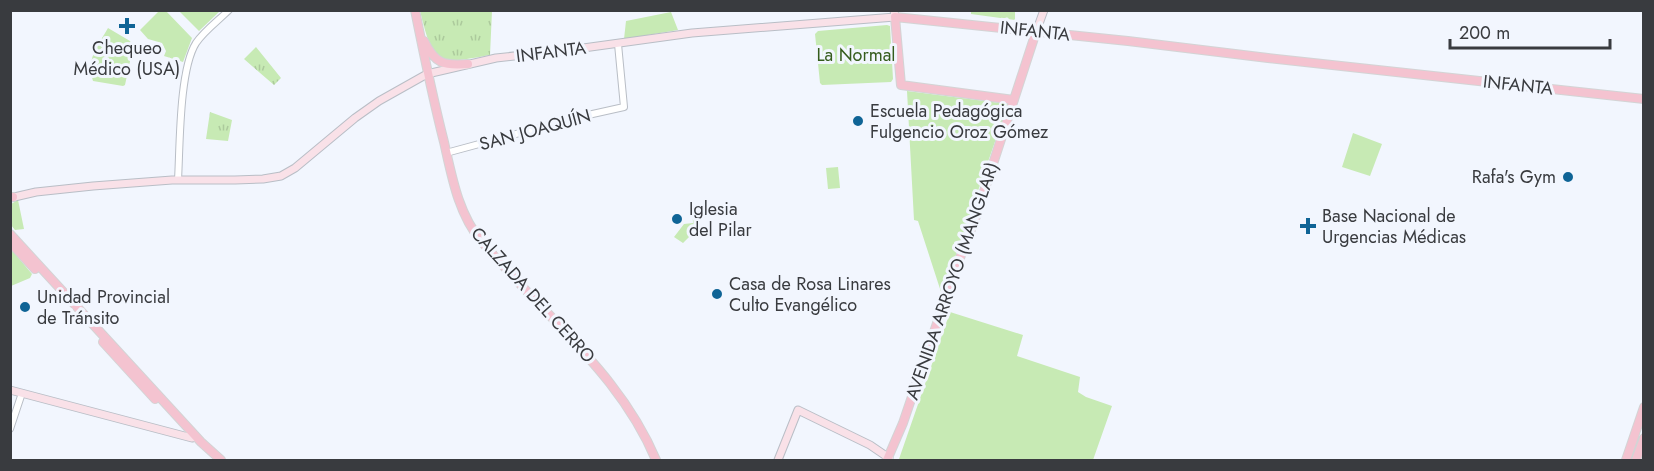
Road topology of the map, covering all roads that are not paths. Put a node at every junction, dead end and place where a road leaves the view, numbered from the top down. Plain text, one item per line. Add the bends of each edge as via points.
1 (230, 10) edge
2 (415, 10) edge
3 (1044, 10) edge
4 (894, 14) edge
5 (418, 28) junction
6 (1036, 32) junction
7 (618, 44) junction
8 (468, 64) junction
9 (427, 74) junction
10 (1644, 99) edge
11 (1014, 100) junction
12 (446, 153) junction
13 (178, 180) junction
14 (11, 198) edge
15 (10, 234) edge
16 (10, 242) edge
17 (10, 390) edge
18 (22, 393) junction
19 (1644, 407) edge
20 (10, 429) edge
21 (192, 438) junction
22 (1644, 438) edge
23 (201, 442) junction
24 (215, 460) edge
25 (221, 460) edge
26 (656, 460) edge
27 (777, 460) edge
28 (890, 460) edge
29 (1626, 460) edge
30 (1636, 460) edge

1 - 13 street via 196,44 189,64
2 - 5 main road, CALZADA DEL CERRO
3 - 6 main road
4 - 6 main road, INFANTA
4 - 7 main road, INFANTA
4 - 11 main road via 901,85
5 - 8 main road via 434,58 448,64
5 - 9 main road, CALZADA DEL CERRO
6 - 10 main road, INFANTA
6 - 11 main road, AVENIDA ARROYO (MANGLAR)
7 - 8 main road, INFANTA
7 - 12 street, SAN JOAQUÍN via 624,107
8 - 9 main road, INFANTA
9 - 12 main road, CALZADA DEL CERRO
9 - 13 main road, INFANTA via 379,101 281,176
11 - 28 main road, AVENIDA ARROYO (MANGLAR)
12 - 26 main road, CALZADA DEL CERRO via 459,202 475,234 613,386 638,423
13 - 14 main road, INFANTA via 47,190
15 - 23 main road
16 - 21 main road
17 - 18 main road
18 - 20 street
18 - 21 main road
19 - 29 main road
21 - 23 main road
21 - 24 main road
22 - 30 main road
23 - 25 main road
27 - 28 main road via 798,410 870,445

